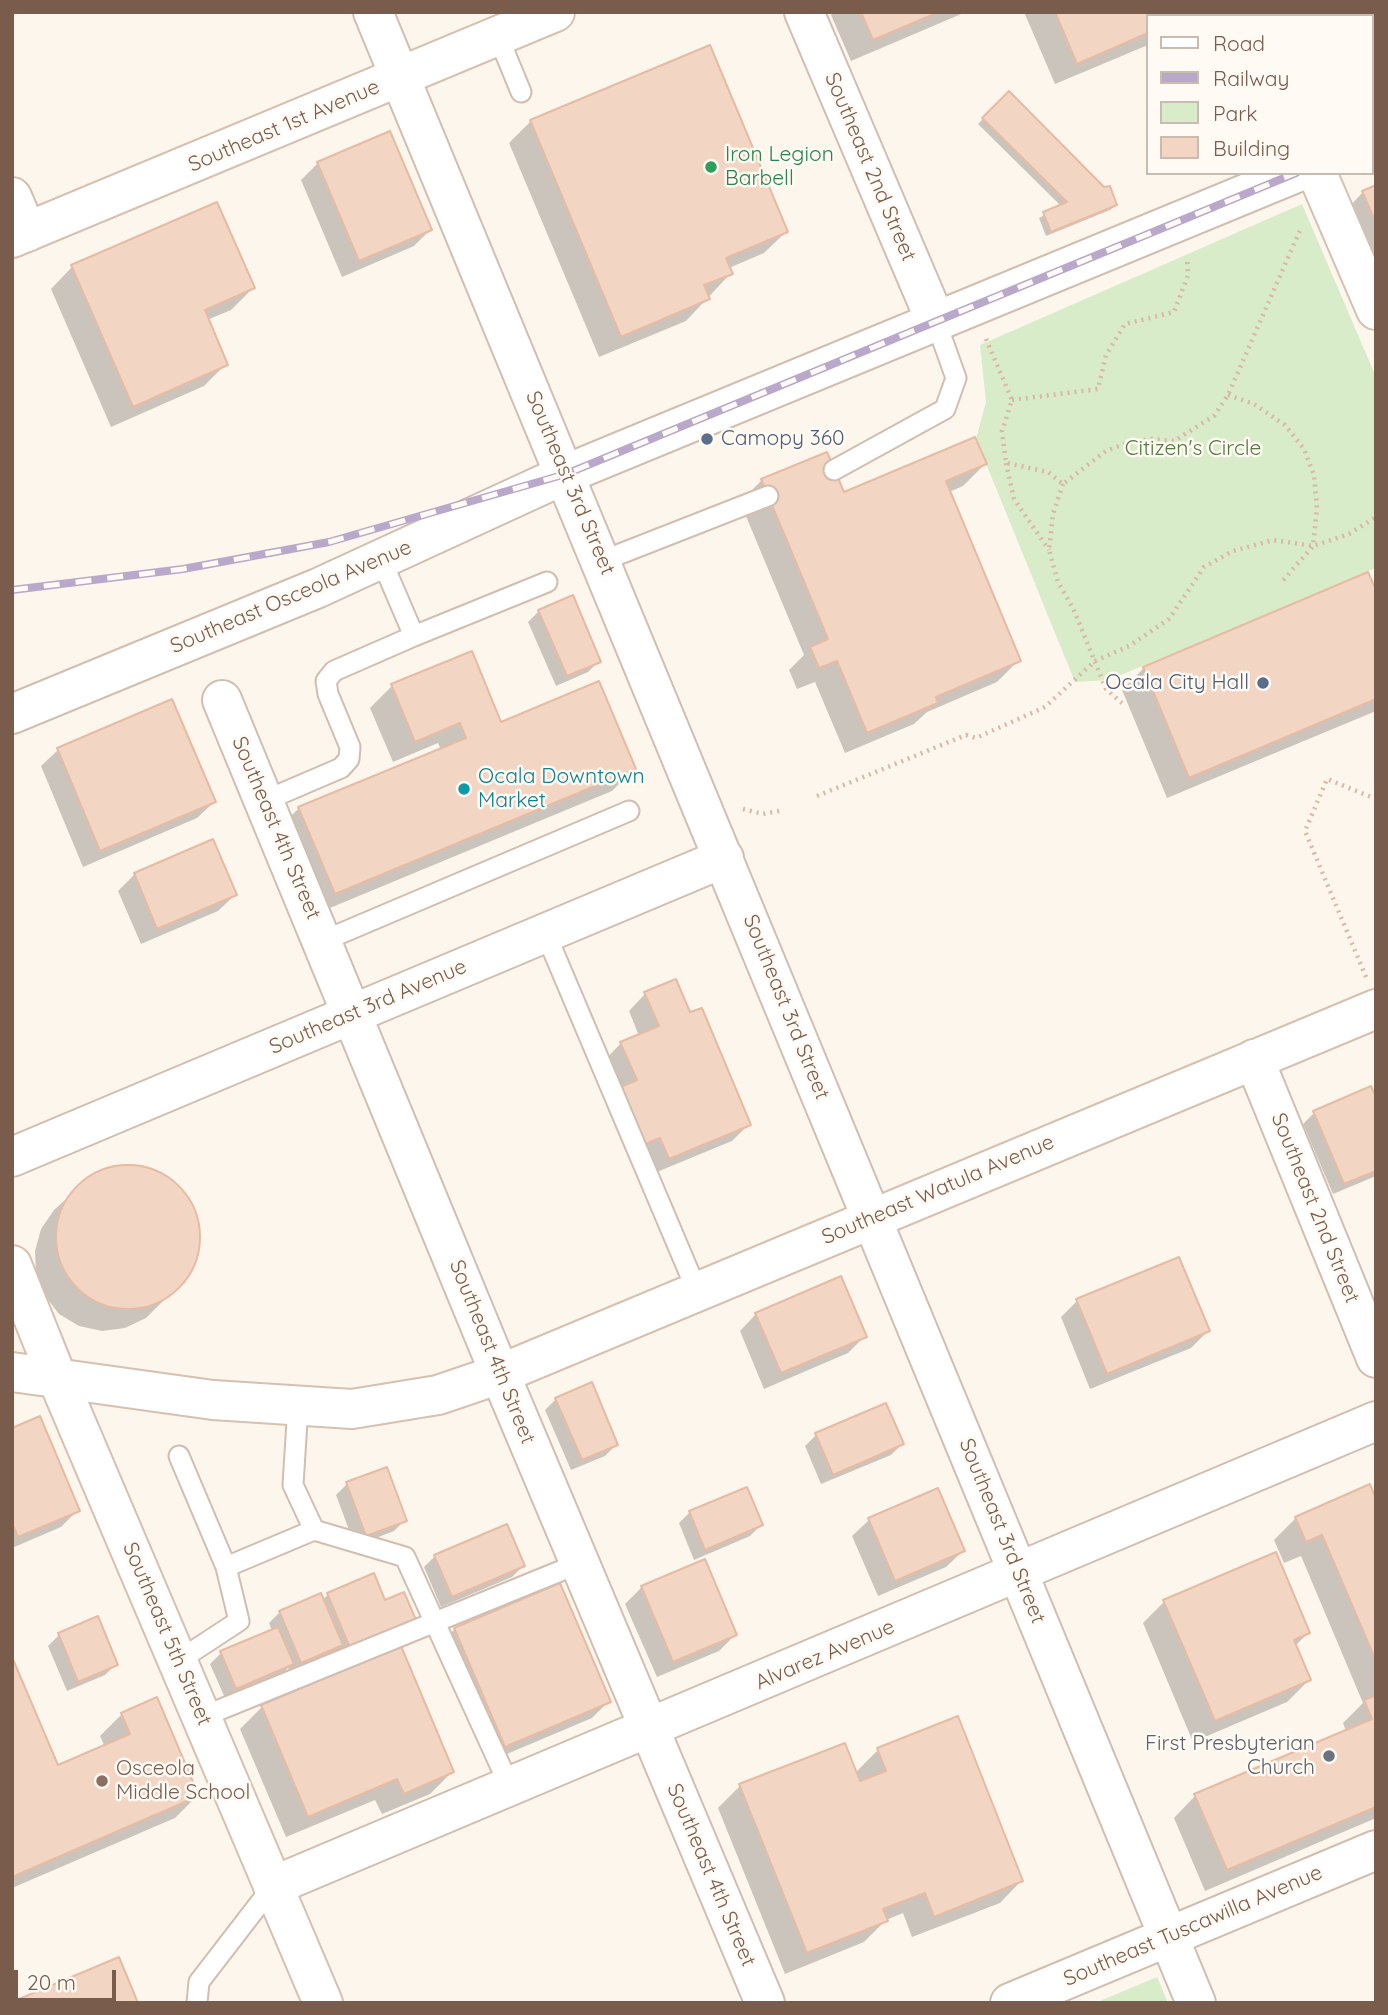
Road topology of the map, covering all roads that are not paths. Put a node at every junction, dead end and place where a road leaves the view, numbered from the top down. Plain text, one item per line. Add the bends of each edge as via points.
1 (373, 12) edge
2 (555, 12) edge
3 (804, 12) edge
4 (498, 36) junction
5 (401, 78) junction
6 (521, 92) dead end
7 (1291, 175) edge
8 (1318, 175) edge
9 (12, 198) edge
10 (20, 235) edge
11 (1376, 310) edge
12 (936, 322) junction
13 (834, 470) dead end
14 (566, 474) junction
15 (768, 496) dead end
16 (381, 559) junction
17 (602, 561) junction
18 (547, 582) dead end
19 (414, 636) junction
20 (222, 700) dead end
21 (12, 714) edge
22 (264, 801) junction
23 (629, 811) dead end
24 (724, 858) junction
25 (545, 932) junction
26 (323, 941) junction
27 (1372, 996) edge
28 (353, 1013) junction
29 (1254, 1059) junction
30 (12, 1157) edge
31 (873, 1217) junction
32 (12, 1265) edge
33 (697, 1291) junction
34 (1376, 1358) edge
35 (12, 1372) edge
36 (500, 1374) junction
37 (58, 1380) junction
38 (298, 1405) junction
39 (1376, 1421) edge
40 (179, 1456) dead end
41 (314, 1530) junction
42 (580, 1563) junction
43 (226, 1567) junction
44 (1019, 1572) junction
45 (435, 1623) junction
46 (178, 1661) junction
47 (202, 1717) junction
48 (649, 1729) junction
49 (510, 1787) junction
50 (1376, 1850) edge
51 (273, 1886) junction
52 (1169, 1935) junction
53 (197, 2003) edge
54 (323, 2003) edge
55 (765, 2003) edge
56 (1010, 2003) edge
57 (1196, 2003) edge

1 - 5 street, Southeast 3rd Street
2 - 4 street, Southeast 1st Avenue
3 - 12 street, Southeast 2nd Street
4 - 5 street, Southeast 1st Avenue
4 - 6 lane
5 - 10 street, Southeast 1st Avenue
5 - 14 street, Southeast 3rd Street
7 - 12 street, Southeast Osceola Avenue
8 - 11 street
9 - 10 street
12 - 13 lane via 956,378 945,409
12 - 14 street, Southeast Osceola Avenue
14 - 16 street, Southeast Osceola Avenue
14 - 17 street, Southeast 3rd Street
15 - 17 lane
16 - 19 lane
16 - 21 street, Southeast Osceola Avenue
17 - 24 street, Southeast 3rd Street
18 - 19 lane
19 - 22 lane via 334,671 326,681 328,694 350,747 349,759 341,768
20 - 22 street, Southeast 4th Street
22 - 26 street, Southeast 4th Street
23 - 26 lane
24 - 25 street, Southeast 3rd Avenue
24 - 31 street, Southeast 3rd Street
25 - 28 street, Southeast 3rd Avenue
25 - 33 lane
26 - 28 street, Southeast 4th Street
27 - 29 street, Southeast Watula Avenue
28 - 30 street, Southeast 3rd Avenue
28 - 36 street, Southeast 4th Street
29 - 31 street, Southeast Watula Avenue
29 - 34 street, Southeast 2nd Street
31 - 33 street, Southeast Watula Avenue
31 - 44 street, Southeast 3rd Street
32 - 37 street, Southeast 5th Street
33 - 36 street, Southeast Watula Avenue
35 - 37 street
36 - 38 street via 438,1395 352,1409
36 - 42 street, Southeast 4th Street
37 - 38 street via 213,1400
37 - 46 street, Southeast 5th Street
38 - 41 lane via 293,1485
39 - 44 street, Alvarez Avenue
40 - 43 lane
41 - 43 lane
41 - 45 lane via 405,1557
42 - 45 lane
42 - 48 street, Southeast 4th Street
43 - 46 lane via 239,1621
44 - 48 street, Alvarez Avenue
44 - 52 street, Southeast 3rd Street
45 - 47 lane
45 - 49 lane
46 - 47 street, Southeast 5th Street
47 - 51 street, Southeast 5th Street
48 - 49 street, Alvarez Avenue
48 - 55 street, Southeast 4th Street
49 - 51 street, Alvarez Avenue
50 - 52 street, Southeast Tuscawilla Avenue
51 - 53 lane via 199,1982
51 - 54 street, Southeast 5th Street
52 - 56 street, Southeast Tuscawilla Avenue
52 - 57 street, Southeast 3rd Street

